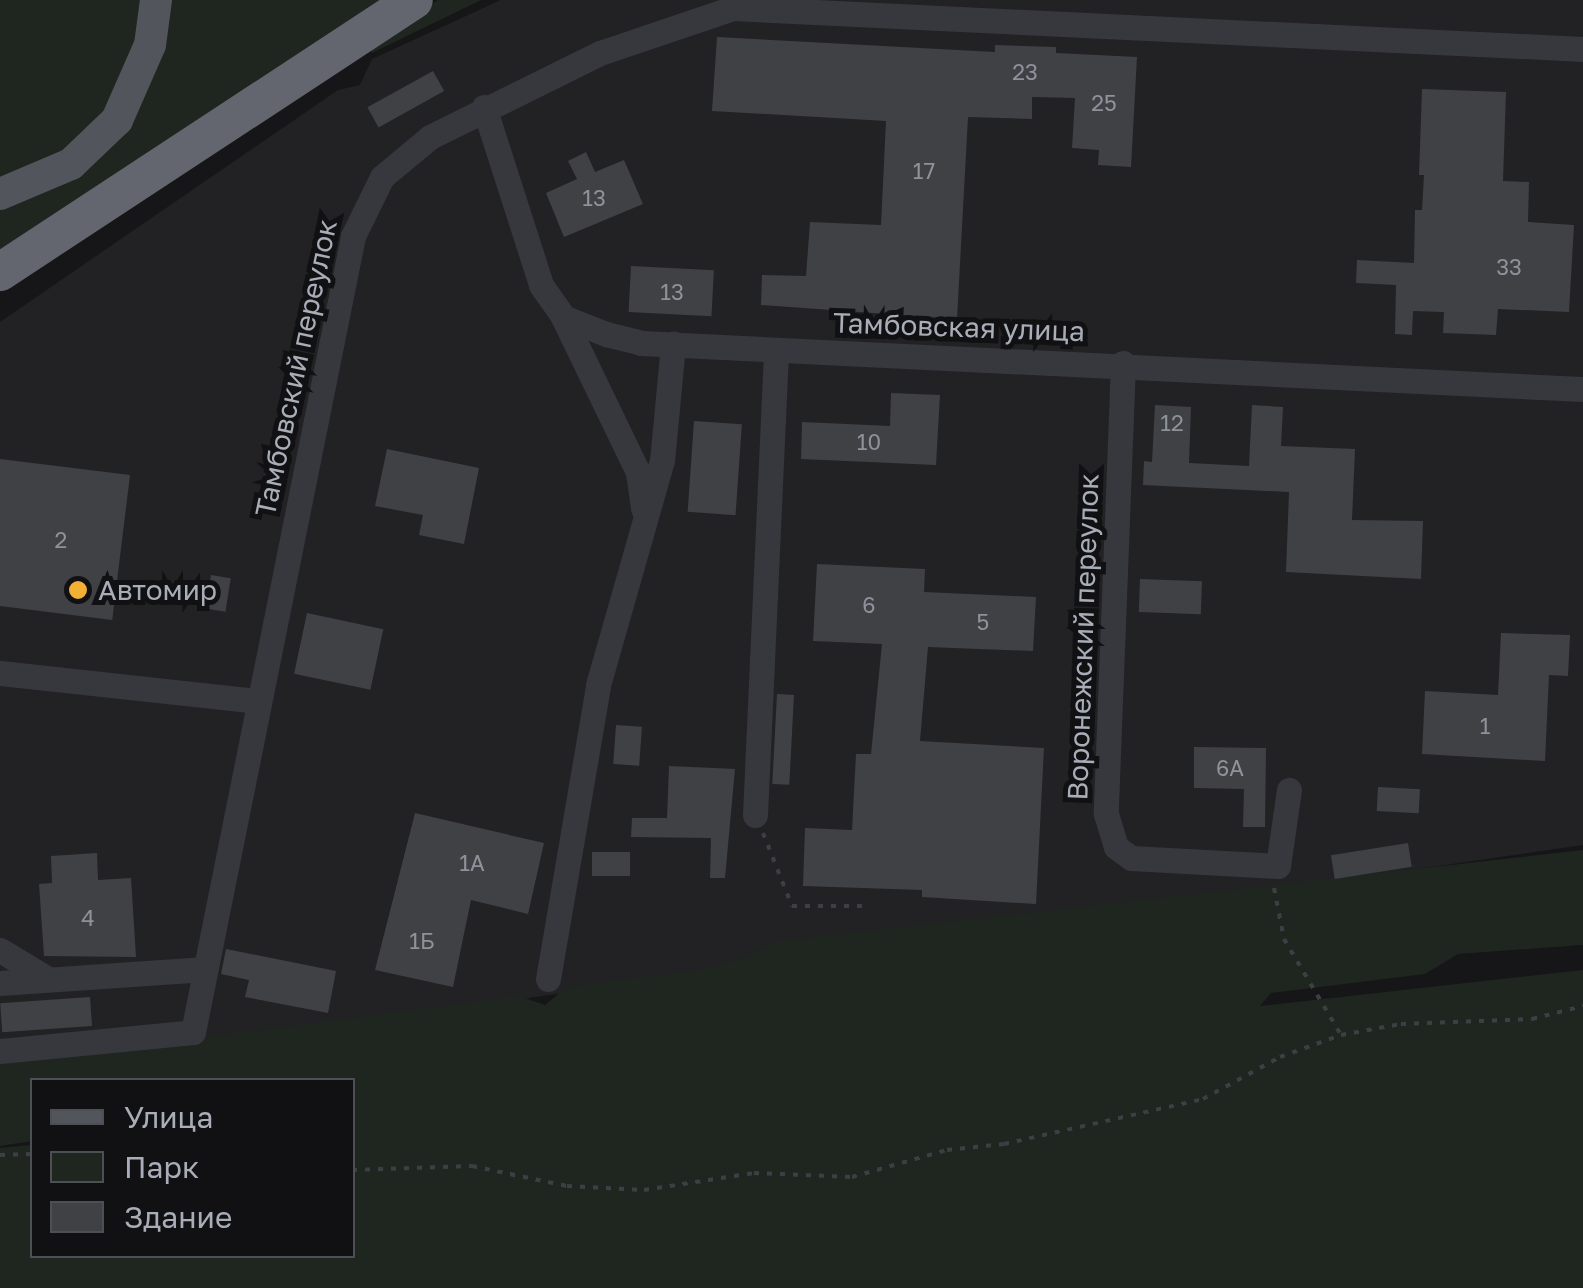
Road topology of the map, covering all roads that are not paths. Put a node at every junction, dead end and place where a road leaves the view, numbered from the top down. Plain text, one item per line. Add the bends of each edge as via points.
1 (156, 0) edge
2 (414, 0) edge
3 (1583, 49) edge
4 (484, 107) junction
5 (0, 194) edge
6 (0, 272) edge
7 (562, 317) junction
8 (673, 344) junction
9 (776, 350) junction
10 (1123, 363) junction
11 (1583, 389) edge
12 (643, 519) junction
13 (0, 672) edge
14 (258, 701) junction
15 (1289, 790) dead end
16 (754, 815) road end
17 (0, 950) edge
18 (206, 969) junction
19 (51, 980) junction
20 (548, 980) dead end
21 (0, 983) edge
22 (0, 1051) edge

1 - 5 main road via 150,45 116,120 71,164
2 - 6 highway
3 - 4 street, Тамбовский переулок via 776,5 733,8 681,23
4 - 7 street via 530,264
4 - 14 street, Тамбовский переулок via 410,150 382,177 358,220
7 - 8 street, Тамбовская улица via 641,343
7 - 12 street via 638,472
8 - 9 street, Тамбовская улица
8 - 12 street via 662,461
9 - 10 street, Тамбовская улица
9 - 16 street
10 - 11 street, Тамбовская улица
10 - 15 street, Воронежский переулок via 1106,814 1116,847 1131,858 1218,860 1264,869 1282,858
12 - 20 street via 591,716
13 - 14 street
14 - 18 street, Тамбовский переулок
17 - 19 street
18 - 19 street
18 - 22 street, Тамбовский переулок via 193,1032
19 - 21 street

